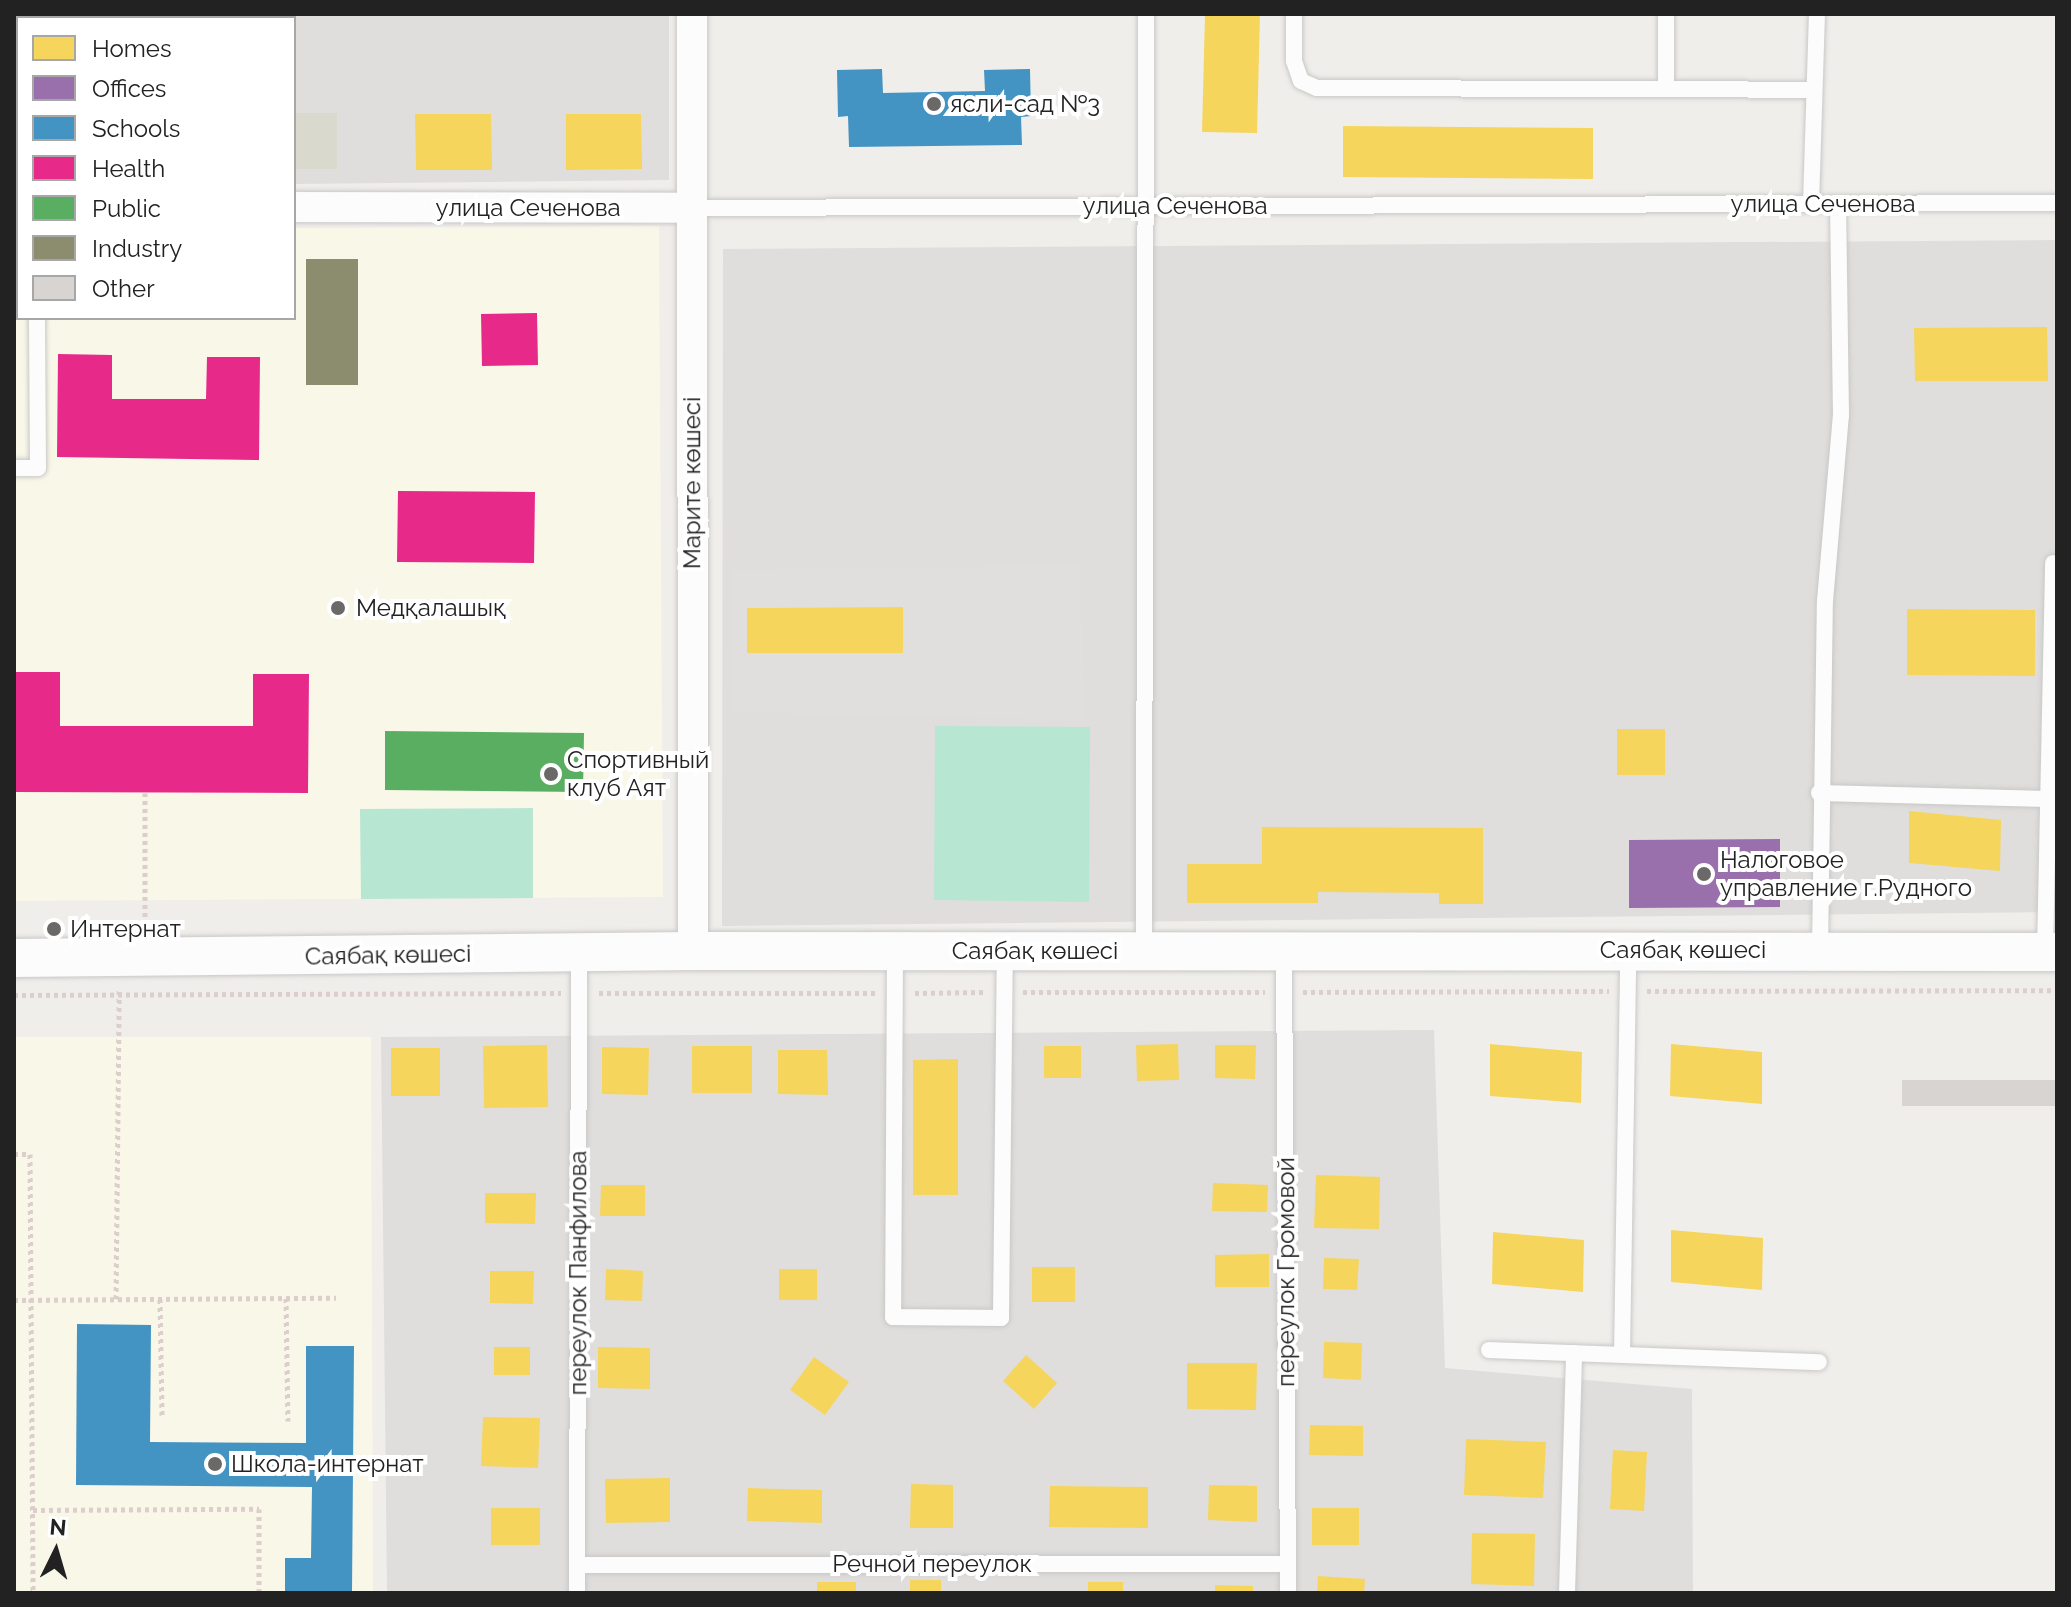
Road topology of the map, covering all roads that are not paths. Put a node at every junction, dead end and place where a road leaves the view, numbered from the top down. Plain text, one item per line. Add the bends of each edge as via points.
1 (692, 14) edge
2 (1146, 14) edge
3 (1294, 14) edge
4 (1666, 14) edge
5 (1817, 14) edge
6 (1666, 87) junction
7 (1814, 90) junction
8 (2057, 203) edge
9 (1811, 204) junction
10 (1838, 204) junction
11 (296, 207) edge
12 (1146, 207) junction
13 (692, 208) junction
14 (37, 320) edge
15 (14, 468) edge
16 (2053, 563) dead end
17 (1819, 793) junction
18 (2048, 799) junction
19 (1628, 950) junction
20 (693, 951) junction
21 (1005, 951) junction
22 (1144, 951) junction
23 (1284, 951) junction
24 (1820, 951) junction
25 (895, 952) junction
26 (2051, 952) edge
27 (579, 953) junction
28 (14, 958) edge
29 (1489, 1350) dead end
30 (1574, 1353) junction
31 (1622, 1355) junction
32 (1819, 1362) dead end
33 (1288, 1564) junction
34 (577, 1565) junction
35 (577, 1593) edge
36 (1288, 1593) edge
37 (1567, 1593) edge

1 - 13 street, Марите көшесі
2 - 12 lane
3 - 6 lane via 1294,61 1301,81 1317,88
4 - 6 lane
5 - 7 lane
6 - 7 lane
7 - 9 lane
8 - 10 lane, улица Сеченова
9 - 10 lane, улица Сеченова
9 - 12 lane, улица Сеченова
10 - 17 lane via 1841,416 1825,601
11 - 13 street, улица Сеченова
12 - 13 lane, улица Сеченова
12 - 22 lane
13 - 20 street, Марите көшесі
14 - 15 lane via 38,468
16 - 18 lane
17 - 18 lane
17 - 24 lane
18 - 26 lane
19 - 23 street, Саябақ көшесі
19 - 24 street, Саябақ көшесі
19 - 31 lane
20 - 25 street, Саябақ көшесі
20 - 27 street, Саябақ көшесі
21 - 22 street, Саябақ көшесі
21 - 25 street, Саябақ көшесі
21 - 25 lane via 1001,1318 893,1317
22 - 23 street, Саябақ көшесі
23 - 33 lane, переулок Громовой
24 - 26 street, Саябақ көшесі
27 - 28 street, Саябақ көшесі via 128,969
27 - 34 lane, переулок Панфилова
29 - 30 lane
30 - 31 lane
30 - 37 lane
31 - 32 lane
33 - 34 lane, Речной переулок
33 - 36 lane, переулок Громовой
34 - 35 lane, переулок Панфилова

